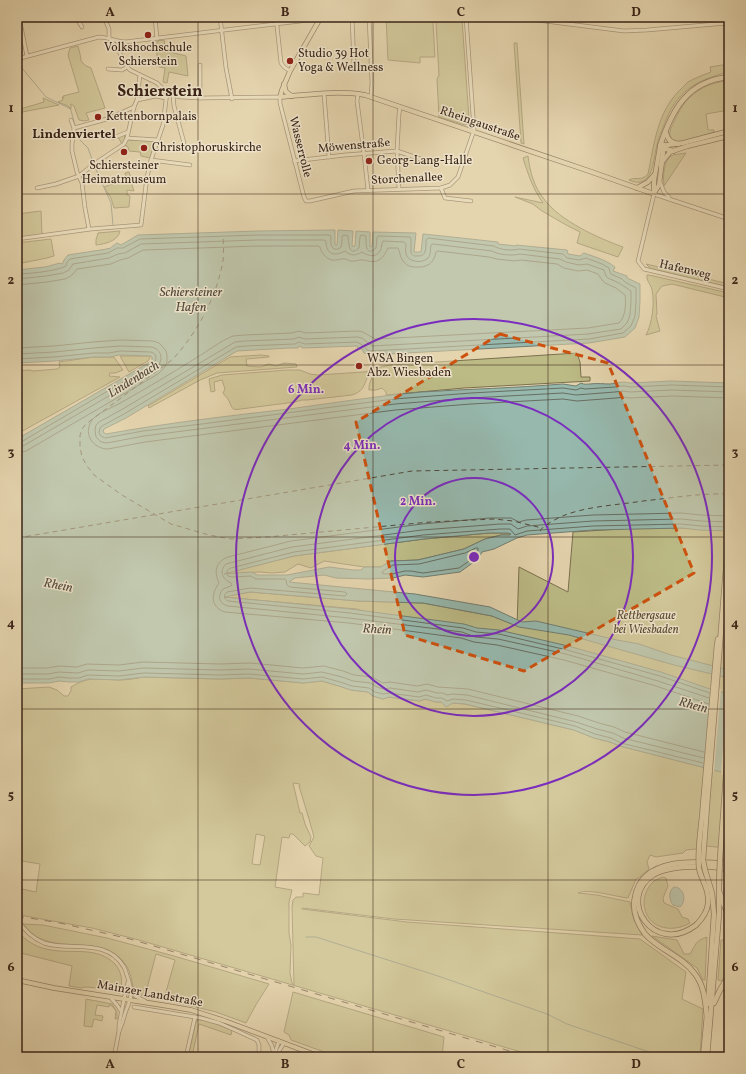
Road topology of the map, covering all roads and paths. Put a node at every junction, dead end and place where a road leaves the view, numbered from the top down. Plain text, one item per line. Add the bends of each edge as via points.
1 (76, 17) edge
2 (104, 17) edge
3 (155, 17) edge
4 (220, 17) edge
5 (276, 17) edge
6 (321, 17) edge
7 (352, 17) edge
8 (369, 17) edge
9 (466, 17) edge
10 (513, 17) edge
11 (21, 18) edge
12 (318, 22) junction
13 (727, 22) dead end
14 (277, 24) junction
15 (82, 28) dead end
16 (222, 31) junction
17 (109, 38) junction
18 (157, 39) junction
19 (125, 42) junction
20 (119, 51) junction
21 (27, 56) junction
22 (17, 59) edge
23 (200, 65) dead end
24 (127, 67) junction
25 (371, 68) junction
26 (108, 69) dead end
27 (290, 71) junction
28 (140, 75) junction
29 (729, 77) edge
30 (284, 84) junction
31 (167, 92) junction
32 (324, 94) junction
33 (173, 95) junction
34 (358, 95) junction
35 (293, 96) junction
36 (280, 97) junction
37 (371, 97) junction
38 (166, 98) junction
39 (200, 98) junction
40 (232, 98) junction
41 (137, 100) junction
42 (400, 107) junction
43 (134, 108) junction
44 (71, 120) dead end
45 (75, 128) junction
46 (666, 130) junction
47 (729, 131) edge
48 (128, 132) junction
49 (474, 132) junction
50 (729, 136) edge
51 (113, 138) dead end
52 (127, 138) junction
53 (158, 140) junction
54 (184, 143) dead end
55 (678, 144) junction
56 (662, 147) junction
57 (397, 151) junction
58 (673, 151) junction
59 (364, 154) junction
60 (329, 157) junction
61 (151, 160) junction
62 (294, 161) junction
63 (190, 165) dead end
64 (438, 165) dead end
65 (661, 166) junction
66 (655, 172) junction
67 (79, 176) junction
68 (660, 181) junction
69 (37, 188) dead end
70 (441, 188) junction
71 (637, 188) junction
72 (399, 189) junction
73 (368, 190) junction
74 (654, 194) junction
75 (672, 200) junction
76 (306, 201) joint
77 (471, 201) dead end
78 (729, 219) edge
79 (89, 228) junction
80 (17, 239) edge
81 (729, 289) edge
82 (729, 531) edge
83 (721, 629) junction
84 (729, 735) edge
85 (729, 864) edge
86 (681, 866) junction
87 (729, 869) edge
88 (719, 885) junction
89 (729, 916) edge
90 (17, 919) edge
91 (729, 975) edge
92 (17, 980) edge
93 (128, 981) junction
94 (132, 990) junction
95 (111, 997) junction
96 (124, 999) junction
97 (130, 1000) junction
98 (147, 1002) junction
99 (134, 1007) dead end
100 (712, 1012) junction
101 (121, 1013) junction
102 (195, 1017) junction
103 (707, 1017) junction
104 (119, 1031) junction
105 (265, 1036) junction
106 (282, 1042) junction
107 (274, 1056) edge
108 (114, 1057) edge
109 (186, 1057) edge
110 (261, 1057) edge
111 (321, 1057) edge
112 (703, 1057) edge
113 (707, 1057) edge

1 - 15 street
2 - 17 street
3 - 18 street
4 - 16 street
5 - 14 street
6 - 12 main road
7 - 25 street via 354,66
8 - 25 street
9 - 49 street
10 - 13 street via 624,31
11 - 21 street
12 - 14 street via 309,20
12 - 27 main road
14 - 16 street
14 - 27 street via 281,63
16 - 18 street
16 - 40 street
17 - 19 street
17 - 20 street
17 - 21 street via 97,37
18 - 19 street
19 - 20 street
20 - 24 street
21 - 22 street
23 - 39 street
24 - 26 street via 122,70
24 - 28 street
25 - 37 street
27 - 30 main road
28 - 31 street via 157,83
28 - 41 street
29 - 46 highway via 714,79 691,92 677,108
30 - 35 main road via 284,90
30 - 36 main road
31 - 33 street
31 - 38 street
32 - 34 main road, Rheingaustraße
32 - 35 main road, Rheingaustraße
32 - 60 street
33 - 39 street
33 - 54 street
34 - 37 main road, Rheingaustraße
34 - 59 street
35 - 36 main road, Rheingaustraße
36 - 40 street
36 - 62 street, Wasserrolle
37 - 42 main road, Rheingaustraße
38 - 41 street via 156,96
38 - 53 street via 164,121
39 - 40 street
41 - 43 street
42 - 49 main road, Rheingaustraße
42 - 57 street
43 - 45 street
43 - 48 street
44 - 45 street
45 - 67 street via 72,151
46 - 55 highway via 669,141
46 - 56 highway
47 - 55 main road
48 - 51 street
48 - 52 street
49 - 70 street, Storchenallee via 458,177 454,183
49 - 71 main road, Rheingaustraße
50 - 58 main road
52 - 53 street
52 - 67 street via 122,146
53 - 61 street
55 - 56 main road
56 - 58 highway
56 - 65 highway
56 - 66 main road
57 - 59 street, Möwenstraße
57 - 64 street, Möwenstraße
57 - 72 street
58 - 65 main road
59 - 60 street, Möwenstraße
59 - 73 street
60 - 62 street, Möwenstraße
61 - 63 street
61 - 79 street via 141,225
62 - 76 street, Wasserrolle
65 - 68 main road
66 - 71 main road via 649,181
66 - 74 main road
67 - 69 street
67 - 79 street
68 - 74 main road
68 - 75 street via 665,194
70 - 72 street, Storchenallee
70 - 77 street via 447,198
71 - 74 main road, Rheingaustraße
72 - 73 street, Storchenallee
73 - 76 street, Storchenallee
74 - 75 street, Rheingaustraße
74 - 81 street, Hafenweg via 638,261 644,269
75 - 78 street, Rheingaustraße
79 - 80 street
82 - 83 highway
83 - 86 highway, bridge via 717,645 699,854 700,872 708,894 708,907 700,922 688,931 673,934 658,932 646,923 641,915 638,905 640,891 645,882 653,876
83 - 103 highway, bridge via 703,855 714,908
84 - 88 highway, bridge
85 - 86 highway via 704,862
86 - 87 highway
86 - 103 highway via 658,868 645,876 635,893 634,908 639,924 647,936 695,974 703,990
88 - 89 highway
88 - 100 highway
90 - 93 street via 28,934 43,942 92,947 109,953 118,959
91 - 100 highway via 715,999
92 - 95 main road, Mainzer Landstraße
93 - 94 street
93 - 96 street
94 - 97 street
94 - 98 street via 136,996
95 - 96 main road, Mainzer Landstraße
95 - 101 street
96 - 97 main road, Mainzer Landstraße
96 - 101 street
97 - 98 main road, Mainzer Landstraße
97 - 104 street
98 - 105 main road, Mainzer Landstraße via 203,1013
99 - 102 street, Mainzer Landstraße
100 - 113 highway
101 - 104 street
102 - 109 street
102 - 110 street, Mainzer Landstraße via 219,1023 254,1038 258,1042
103 - 112 highway
104 - 108 street
105 - 106 main road, Mainzer Landstraße
105 - 107 street via 272,1046
106 - 107 street
106 - 111 main road, Mainzer Landstraße

